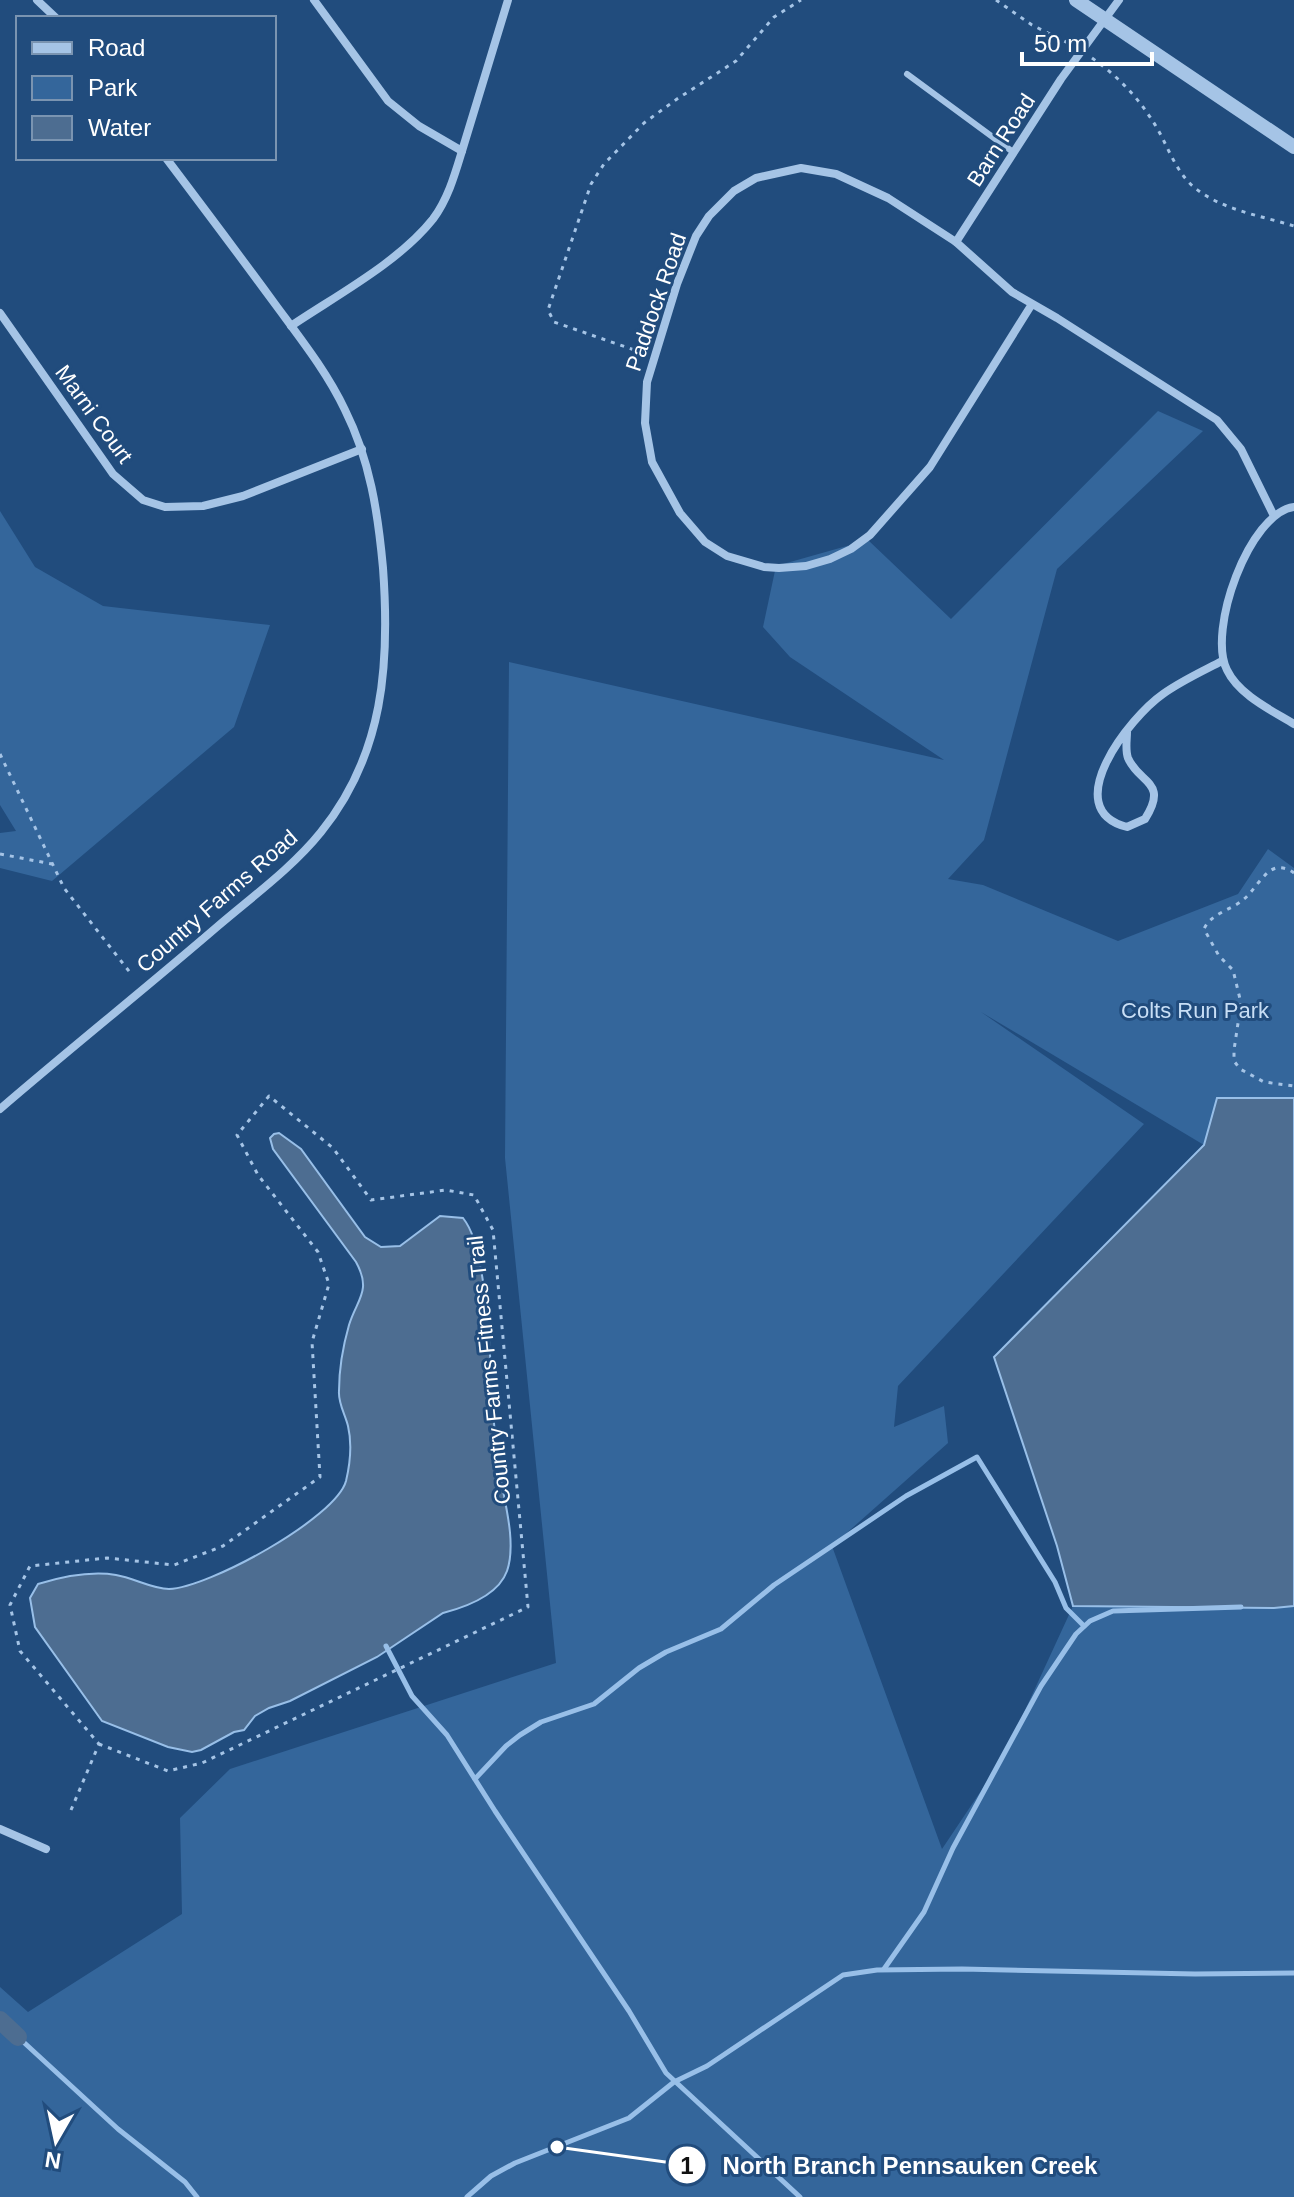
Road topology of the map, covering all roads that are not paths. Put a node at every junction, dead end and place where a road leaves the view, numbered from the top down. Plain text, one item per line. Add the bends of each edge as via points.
1 (37, 0) edge
2 (314, 0) edge
3 (508, 0) edge
4 (1076, 0) edge
5 (1119, 0) edge
6 (54, 16) edge
7 (1105, 20) junction
8 (907, 74) dead end
9 (1294, 147) edge
10 (462, 151) junction
11 (1013, 152) junction
12 (167, 160) edge
13 (956, 242) junction
14 (1032, 304) junction
15 (0, 313) edge
16 (291, 326) junction
17 (362, 449) junction
18 (1294, 507) edge
19 (1273, 514) junction
20 (1222, 661) junction
21 (1294, 724) edge
22 (1127, 732) junction
23 (0, 1109) edge
24 (0, 1829) edge
25 (46, 1849) dead end

1 - 6 street
2 - 10 street via 388,101
3 - 10 street
4 - 7 street
5 - 7 street, Barn Road
7 - 9 street
7 - 11 street, Barn Road
8 - 11 lane
10 - 16 street via 445,198 419,234
11 - 13 street, Barn Road
12 - 16 street, Country Farms Road
13 - 14 street, Paddock Road
13 - 14 street, Paddock Road via 875,191 836,174 801,168 756,178 725,198 702,225 682,272 646,395 649,450 656,472 705,542 727,556 764,567 818,564 851,549 870,535 938,456
14 - 19 street, Paddock Road via 1217,420 1241,449
15 - 17 street, Marni Court via 113,474 143,500 165,507 203,506 243,496
16 - 17 street, Country Farms Road via 331,385
17 - 23 street, Country Farms Road via 379,528 386,657 379,709 351,786 321,832 282,872
18 - 19 street
19 - 20 street via 1229,594
20 - 21 street via 1240,688
20 - 22 street via 1164,693
22 - 22 street via 1096,787 1105,818 1127,827 1145,819 1154,800 1153,788 1128,758
24 - 25 street

